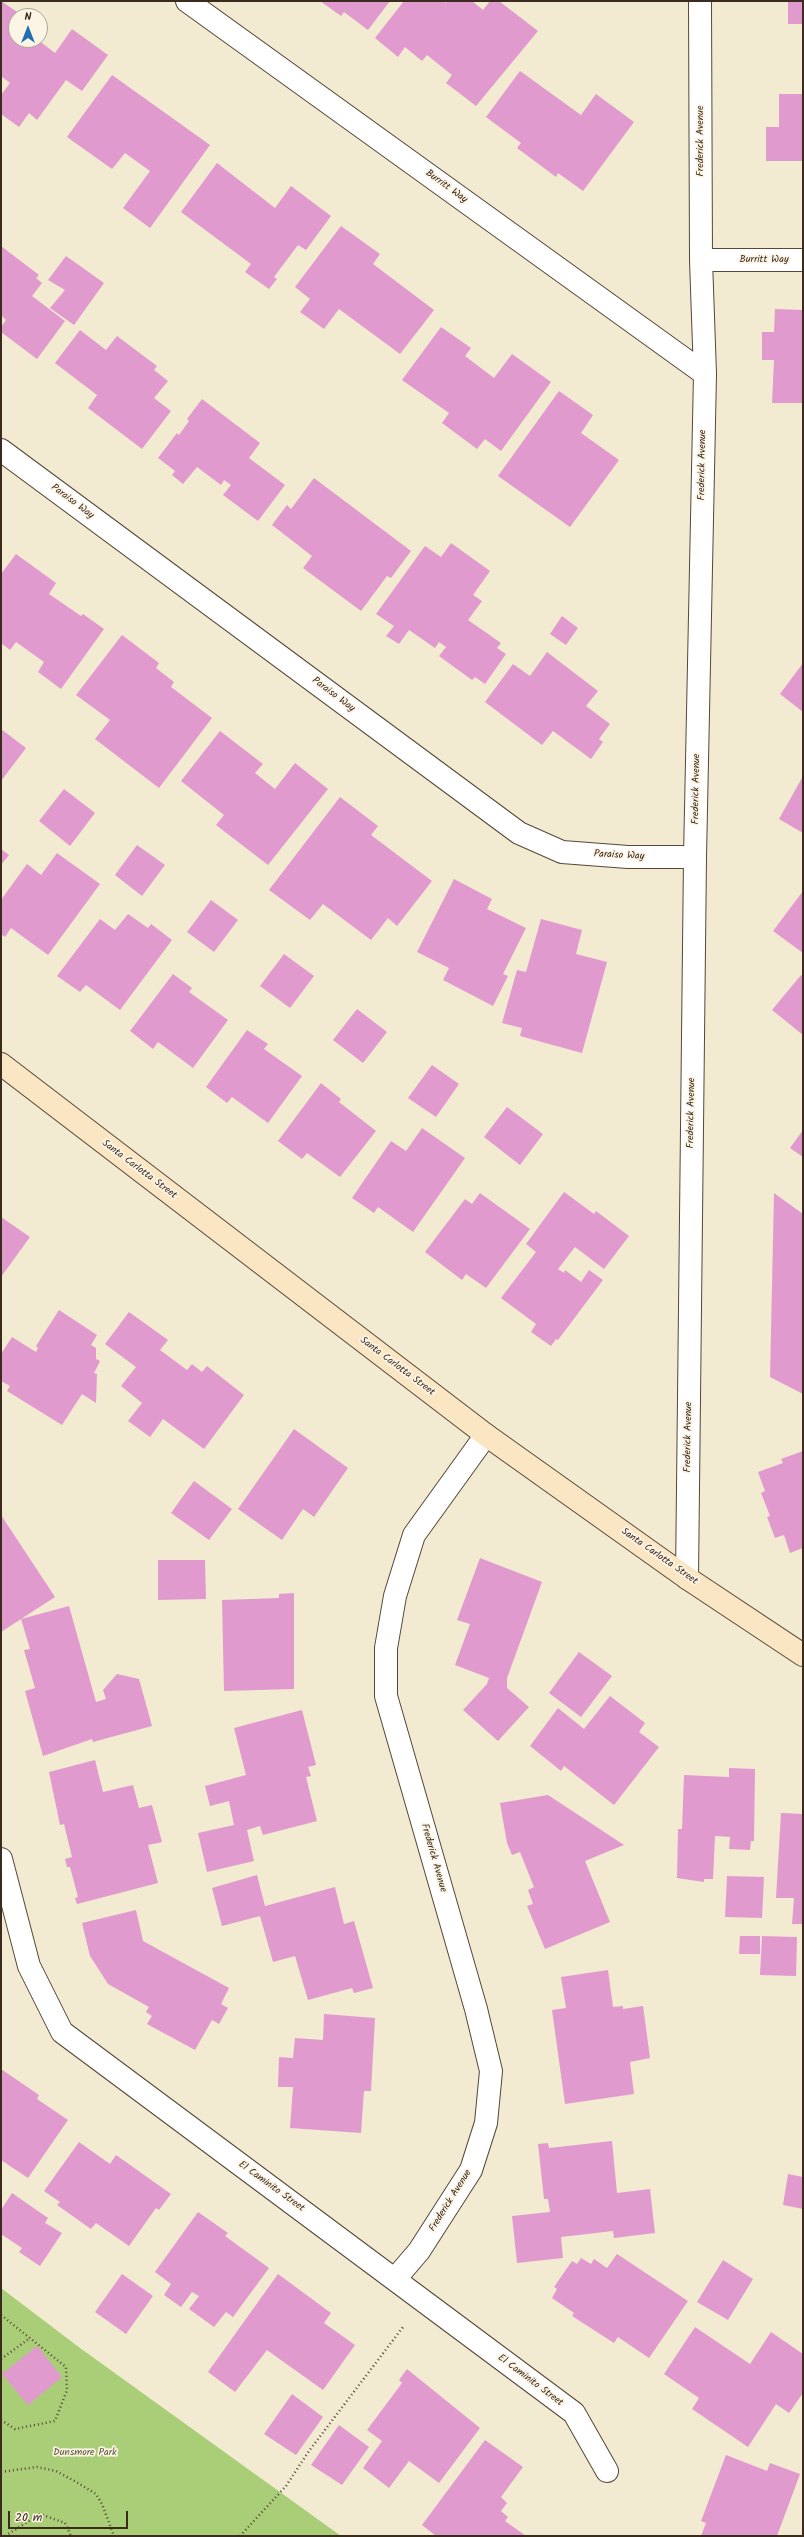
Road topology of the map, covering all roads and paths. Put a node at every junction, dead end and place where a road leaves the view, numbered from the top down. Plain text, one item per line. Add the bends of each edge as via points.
1 (187, 1) edge
2 (700, 1) edge
3 (701, 260) junction
4 (803, 260) edge
5 (705, 374) junction
6 (1, 450) edge
7 (695, 858) junction
8 (1, 1064) edge
9 (486, 1435) junction
10 (687, 1578) junction
11 (803, 1656) edge
12 (1, 1859) edge
13 (395, 2279) junction
14 (422, 2301) junction
15 (1, 2315) edge
16 (30, 2338) junction
17 (1, 2359) edge
18 (1, 2420) edge
19 (607, 2471) dead end
20 (1, 2472) edge
21 (5, 2536) edge
22 (71, 2536) edge
23 (114, 2536) edge
24 (240, 2536) edge

1 - 5 street, Burritt Way
2 - 3 street, Frederick Avenue
3 - 4 street, Burritt Way
3 - 5 street, Frederick Avenue
5 - 7 street, Frederick Avenue
6 - 7 street, Paraiso Way via 519,833 562,852 628,858
7 - 10 street, Frederick Avenue
8 - 9 street, Santa Carlotta Street
9 - 10 street, Santa Carlotta Street
9 - 13 street, Frederick Avenue via 414,1535 395,1596 386,1648 386,1696 476,2009 491,2070 486,2123 471,2170 419,2251
10 - 11 street, Santa Carlotta Street
12 - 13 street, El Caminito Street via 29,1966 62,2032
13 - 14 street, El Caminito Street
14 - 19 street, El Caminito Street via 574,2413
14 - 24 path via 309,2451 286,2486
15 - 16 path
16 - 17 path
16 - 18 path via 66,2367 67,2390 55,2420 15,2428
20 - 23 path via 37,2467 56,2471 78,2483 96,2494
21 - 22 path via 40,2514 65,2523

